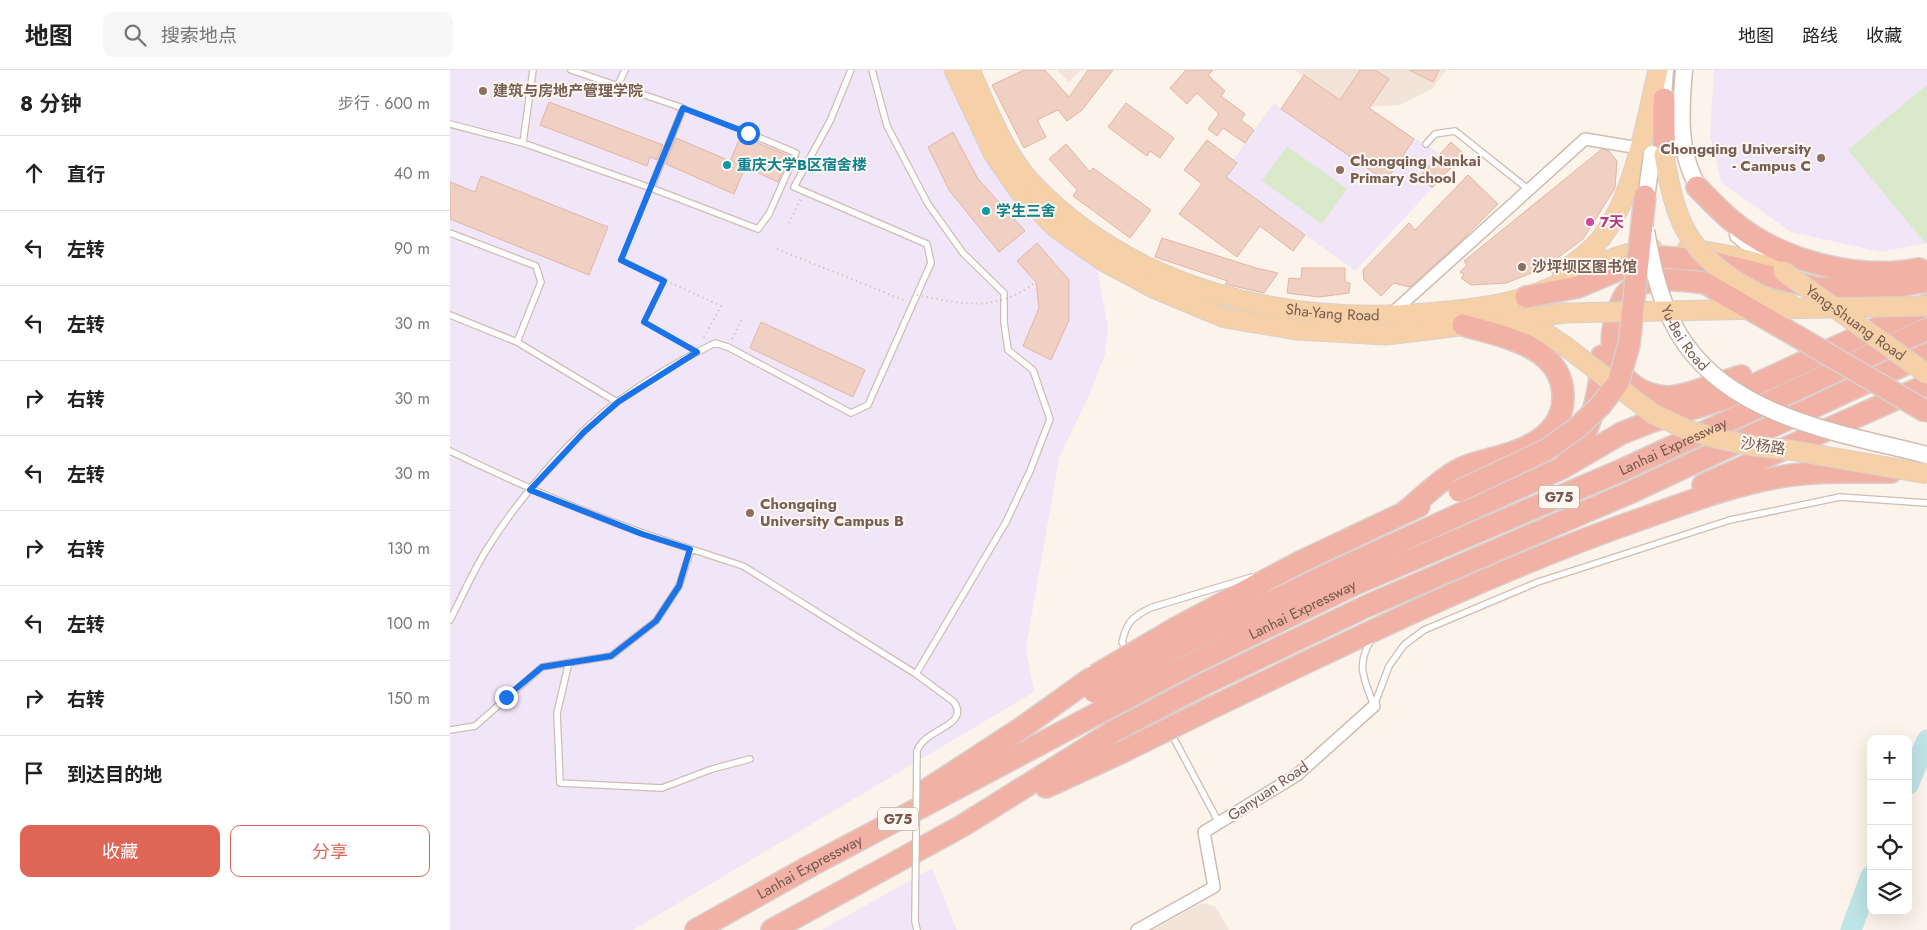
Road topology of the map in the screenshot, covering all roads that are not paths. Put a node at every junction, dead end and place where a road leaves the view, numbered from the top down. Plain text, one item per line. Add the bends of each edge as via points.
1 (533, 70) edge
2 (571, 70) edge
3 (625, 70) edge
4 (851, 70) edge
5 (872, 70) edge
6 (954, 70) edge
7 (970, 70) edge
8 (1658, 70) edge
9 (1666, 70) edge
10 (1684, 70) edge
11 (618, 85) junction
12 (1664, 99) joint
13 (450, 124) edge
14 (748, 133) road end
15 (523, 143) junction
16 (1426, 144) dead end
17 (1651, 152) junction
18 (651, 188) junction
19 (1698, 188) junction
20 (1528, 189) junction
21 (1645, 196) junction
22 (450, 233) edge
23 (1927, 267) edge
24 (1783, 271) junction
25 (1707, 279) junction
26 (1927, 281) edge
27 (1526, 297) junction
28 (1927, 306) edge
29 (1847, 308) junction
30 (450, 315) edge
31 (1389, 316) junction
32 (1510, 320) junction
33 (1463, 325) junction
34 (1927, 329) edge
35 (517, 342) junction
36 (1849, 343) junction
37 (1565, 346) joint
38 (1927, 354) edge
39 (1927, 374) edge
40 (1927, 385) edge
41 (1927, 401) edge
42 (618, 402) junction
43 (1927, 412) edge
44 (450, 451) edge
45 (1927, 455) edge
46 (1562, 468) junction
47 (1920, 473) edge
48 (530, 490) junction
49 (1927, 503) edge
50 (1406, 511) junction
51 (1582, 539) junction
52 (690, 549) junction
53 (1300, 562) junction
54 (450, 620) edge
55 (1379, 627) junction
56 (1179, 636) junction
57 (569, 662) junction
58 (916, 674) junction
59 (1141, 676) dead end
60 (1145, 685) dead end
61 (1150, 694) dead end
62 (1154, 702) dead end
63 (1374, 706) junction
64 (1159, 711) dead end
65 (1164, 720) dead end
66 (450, 730) edge
67 (750, 759) dead end
68 (1219, 823) junction
69 (962, 826) junction
70 (812, 865) junction
71 (696, 930) edge
72 (772, 930) edge
73 (917, 930) edge
74 (1137, 930) edge

1 - 15 lane
2 - 11 lane
3 - 11 lane
4 - 42 lane via 830,121 794,187 927,244 931,262 868,405 851,413 715,343
5 - 58 lane via 887,126 928,204 963,253 1004,293 1008,350 1033,370 1050,419 1006,522
6 - 33 main road, Sha-Yang Road via 993,153 1019,192 1057,229 1103,261 1153,288 1225,318 1296,330 1386,335
7 - 31 main road, Sha-Yang Road via 1004,144 1030,180 1068,218 1112,248 1161,273 1230,299 1295,311
8 - 17 main road
9 - 12 main road
10 - 19 main road via 1680,115 1682,140 1686,164
11 - 18 lane via 683,108
12 - 17 highway
13 - 15 lane
14 - 18 lane via 796,153 769,214 758,229
15 - 18 lane
16 - 20 lane via 1435,134 1455,131
17 - 20 street via 1585,139
17 - 21 main road, Yu-Bei Road, bridge
17 - 27 main road via 1598,241 1583,257
17 - 29 main road, bridge via 1683,226 1701,254 1722,273 1770,299
19 - 23 highway via 1732,221 1797,257 1833,268 1870,273
19 - 24 main road via 1728,226
20 - 31 street
21 - 45 main road, Yu-Bei Road, bridge via 1646,228 1657,283 1674,326 1703,366 1742,395 1774,410 1818,427
21 - 50 highway, bridge via 1629,345 1618,383 1602,405 1546,450 1459,491
22 - 35 lane via 536,266 540,282
24 - 27 main road, Sha-Yang Road via 1713,251 1659,247 1615,257
24 - 39 main road, Yang-Shuang Road, bridge
25 - 36 highway via 1652,281 1630,290 1620,305 1611,335 1612,354 1631,383 1647,393 1669,397
25 - 41 highway, bridge
25 - 43 highway, bridge
25 - 46 highway via 1674,269 1646,271 1620,286 1605,310 1594,408 1579,447
26 - 27 highway via 1874,290 1817,288 1703,260 1662,257 1618,270 1578,287
27 - 31 main road, Sha-Yang Road via 1458,311
28 - 29 main road, bridge
28 - 36 highway
29 - 32 main road, bridge via 1564,313
30 - 35 lane
32 - 33 main road, Sha-Yang Road
32 - 37 main road, Sha-Yang Road via 1540,329
33 - 50 highway via 1516,340 1549,360 1560,374 1564,389 1560,416 1552,428 1531,445 1453,473
34 - 70 highway, Lanhai Expressway / G75, bridge via 1622,470 1355,584 1191,664
35 - 42 lane
36 - 46 highway via 1726,398 1622,433
37 - 47 main road, 沙杨路, bridge via 1653,414 1688,430 1754,446
38 - 69 highway, Lanhai Expressway / G75, bridge via 1629,493 1367,606 1204,684 1114,731
40 - 51 highway
42 - 48 lane via 584,432
44 - 48 lane
46 - 56 highway via 1346,566
47 - 51 highway, bridge via 1836,472 1786,476 1732,487
48 - 52 lane via 642,534
48 - 54 lane via 486,550
49 - 63 lane via 1840,497 1730,520 1538,582 1424,630 1404,645 1389,666
50 - 53 highway
51 - 55 highway
52 - 57 lane via 679,586 656,621 611,656
52 - 58 lane via 743,566
53 - 56 highway
53 - 59 lane via 1150,608 1135,616 1126,626 1122,642
55 - 63 lane via 1363,653 1360,667
55 - 69 highway, bridge
56 - 70 highway, bridge via 1023,727
57 - 66 lane via 542,667 475,726
57 - 67 lane via 557,713 560,783 662,788
58 - 73 lane, bridge via 958,708 952,723 924,738 917,752
60 - 61 lane
62 - 64 lane
63 - 68 street, Ganyuan Road via 1297,775
65 - 68 lane
68 - 74 street, Ganyuan Road via 1204,832 1214,887
69 - 72 highway, Lanhai Expressway / G75
70 - 71 highway, Lanhai Expressway / G75

